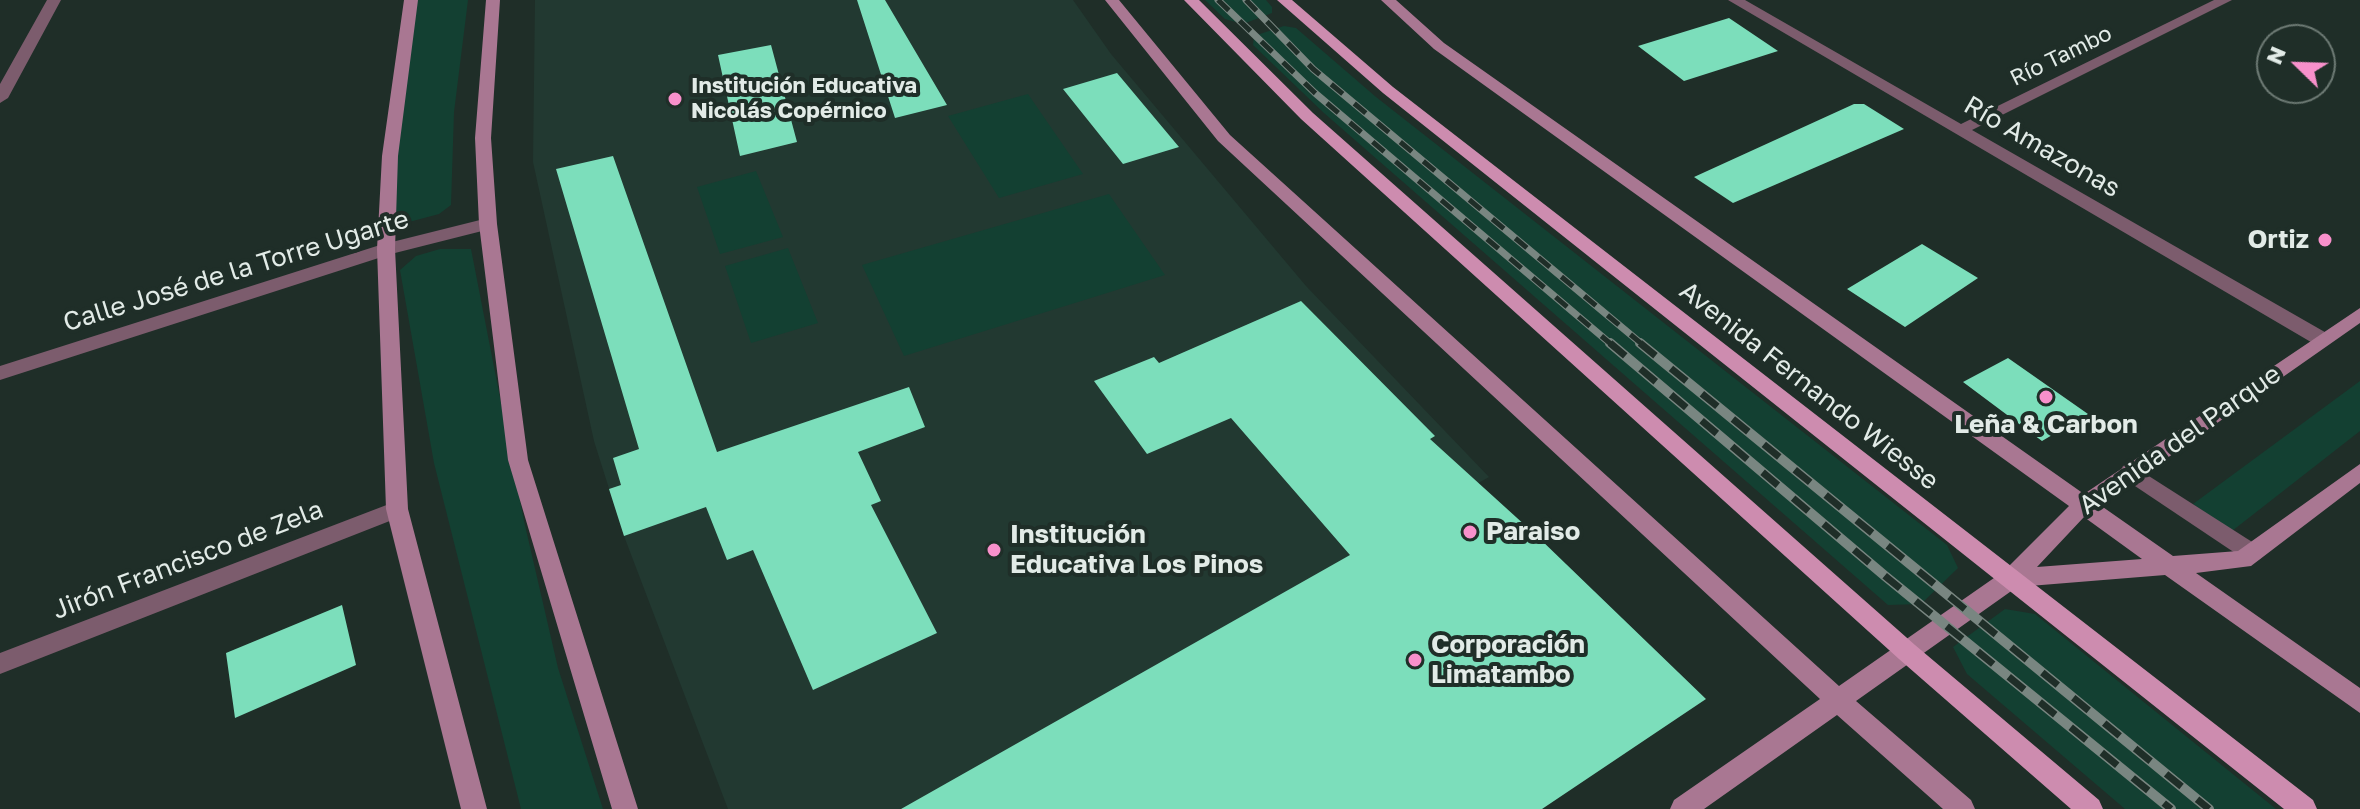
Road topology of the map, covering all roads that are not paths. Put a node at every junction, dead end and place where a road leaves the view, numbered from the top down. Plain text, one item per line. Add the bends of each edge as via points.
1 (54, 0) edge
2 (411, 0) edge
3 (493, 0) edge
4 (1112, 0) edge
5 (1191, 0) edge
6 (1284, 0) edge
7 (1388, 0) edge
8 (1735, 0) edge
9 (2225, 0) edge
10 (0, 98) edge
11 (1960, 130) junction
12 (488, 224) junction
13 (386, 249) junction
14 (2360, 314) edge
15 (2323, 340) junction
16 (0, 373) edge
17 (2130, 472) junction
18 (2360, 472) edge
19 (2082, 506) junction
20 (397, 509) junction
21 (2252, 553) junction
22 (2168, 567) junction
23 (2012, 578) junction
24 (1907, 652) junction
25 (0, 664) edge
26 (1839, 701) junction
27 (2360, 702) edge
28 (474, 809) edge
29 (625, 809) edge
30 (1683, 809) edge
31 (1962, 809) edge
32 (2090, 809) edge
33 (2304, 809) edge

1 - 10 street
2 - 13 main road via 390,156
3 - 12 main road via 483,138
4 - 26 main road via 1224,138
5 - 24 main road via 1307,116
6 - 23 main road, Avenida Fernando Wiesse via 1388,90
7 - 19 main road, Avenida Fernando Wiesse via 1439,46
8 - 11 street, Río Amazonas
9 - 11 street, Río Tambo
11 - 15 street, Río Amazonas
12 - 13 street, Calle José de la Torre Ugarte
12 - 29 main road via 518,460
13 - 16 street, Calle José de la Torre Ugarte
13 - 20 main road
14 - 15 main road, Avenida del Parque
15 - 17 main road, Avenida del Parque
17 - 19 main road, Avenida del Parque
17 - 21 street
18 - 21 main road
19 - 22 main road, Avenida Fernando Wiesse
19 - 23 main road, Avenida del Parque
20 - 25 street, Jirón Francisco de Zela
20 - 28 main road
21 - 22 main road via 2243,560
22 - 23 main road
22 - 27 main road, Avenida Fernando Wiesse
23 - 24 main road, Avenida del Parque
23 - 33 main road, Avenida Fernando Wiesse
24 - 26 main road, Avenida del Parque
24 - 32 main road
26 - 30 main road, Avenida del Parque
26 - 31 main road

